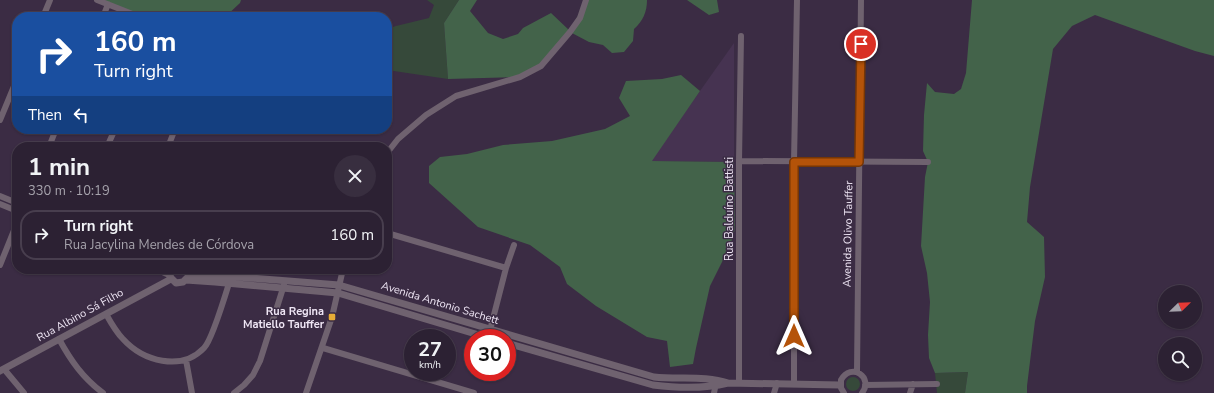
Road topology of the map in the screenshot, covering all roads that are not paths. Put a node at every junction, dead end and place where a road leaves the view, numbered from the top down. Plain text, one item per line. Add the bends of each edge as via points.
1 (50, 0) edge
2 (98, 0) edge
3 (586, 0) edge
4 (797, 0) edge
5 (861, 0) edge
6 (108, 4) junction
7 (45, 12) edge
8 (105, 12) edge
9 (128, 12) edge
10 (741, 36) dead end
11 (12, 91) edge
12 (0, 120) edge
13 (392, 147) edge
14 (739, 161) junction
15 (794, 162) junction
16 (859, 162) junction
17 (928, 162) dead end
18 (0, 196) edge
19 (12, 202) edge
20 (0, 204) edge
21 (12, 209) edge
22 (392, 234) edge
23 (12, 236) edge
24 (514, 245) dead end
25 (0, 265) edge
26 (506, 268) junction
27 (170, 274) edge
28 (187, 274) edge
29 (205, 274) edge
30 (342, 274) edge
31 (186, 280) junction
32 (230, 280) junction
33 (284, 285) junction
34 (340, 285) junction
35 (338, 293) junction
36 (106, 314) junction
37 (469, 324) junction
38 (468, 329) edge
39 (478, 329) edge
40 (491, 329) edge
41 (464, 331) edge
42 (59, 339) junction
43 (516, 339) edge
44 (530, 341) junction
45 (516, 346) edge
46 (322, 348) junction
47 (528, 349) junction
48 (186, 360) junction
49 (609, 368) junction
50 (2, 370) edge
51 (857, 372) junction
52 (739, 383) junction
53 (777, 383) junction
54 (794, 383) junction
55 (865, 384) junction
56 (912, 384) junction
57 (937, 384) dead end
58 (715, 386) edge
59 (842, 391) edge
60 (24, 393) edge
61 (103, 393) edge
62 (192, 393) edge
63 (234, 393) edge
64 (306, 393) edge
65 (474, 393) edge
66 (774, 393) edge
67 (862, 393) edge
68 (910, 393) edge

1 - 7 street
2 - 6 street
3 - 13 street via 580,18 541,66 520,77 456,96 426,115
4 - 15 street
5 - 16 street, Avenida Olivo Tauffer
6 - 8 street
6 - 9 street
10 - 14 street, Rua Balduíno Battisti
11 - 12 street
14 - 15 street
14 - 52 street, Rua Balduíno Battisti
15 - 16 street
15 - 54 street
16 - 17 street
16 - 51 street, Avenida Olivo Tauffer
18 - 19 street
20 - 21 street
22 - 26 street
23 - 25 street
24 - 26 street
26 - 40 street
27 - 31 street, Avenida Antonio Sachett via 176,283
27 - 36 street, Rua Albino Sá Filho
28 - 31 street
29 - 32 street, Avenida Antonio Sachett
30 - 34 street
31 - 32 street, Avenida Antonio Sachett
32 - 33 street, Avenida Antonio Sachett
32 - 48 street via 205,348
33 - 34 street, Avenida Antonio Sachett
33 - 35 street, Avenida Antonio Sachett
33 - 63 street via 260,361 253,375
34 - 35 street
34 - 37 street, Avenida Antonio Sachett
35 - 41 street, Avenida Antonio Sachett
35 - 46 street
36 - 42 street, Rua Albino Sá Filho
36 - 48 street via 122,339 141,354 167,361
37 - 38 street
37 - 39 street, Avenida Antonio Sachett
42 - 50 street, Rua Albino Sá Filho
42 - 61 street via 84,378
43 - 44 street, Avenida Antonio Sachett
44 - 47 street
44 - 49 street, Avenida Antonio Sachett
45 - 47 street, Avenida Antonio Sachett
46 - 64 street
46 - 65 street
47 - 49 street, Avenida Antonio Sachett
48 - 62 street
49 - 58 street, Avenida Antonio Sachett
50 - 60 street
51 - 55 street via 863,377
51 - 59 street via 843,376
52 - 53 street, Avenida Antonio Sachett
52 - 58 street, Avenida Antonio Sachett
53 - 54 street, Avenida Antonio Sachett
53 - 66 street
54 - 59 street, Avenida Antonio Sachett
55 - 56 street
55 - 67 street
56 - 57 street
56 - 68 street

